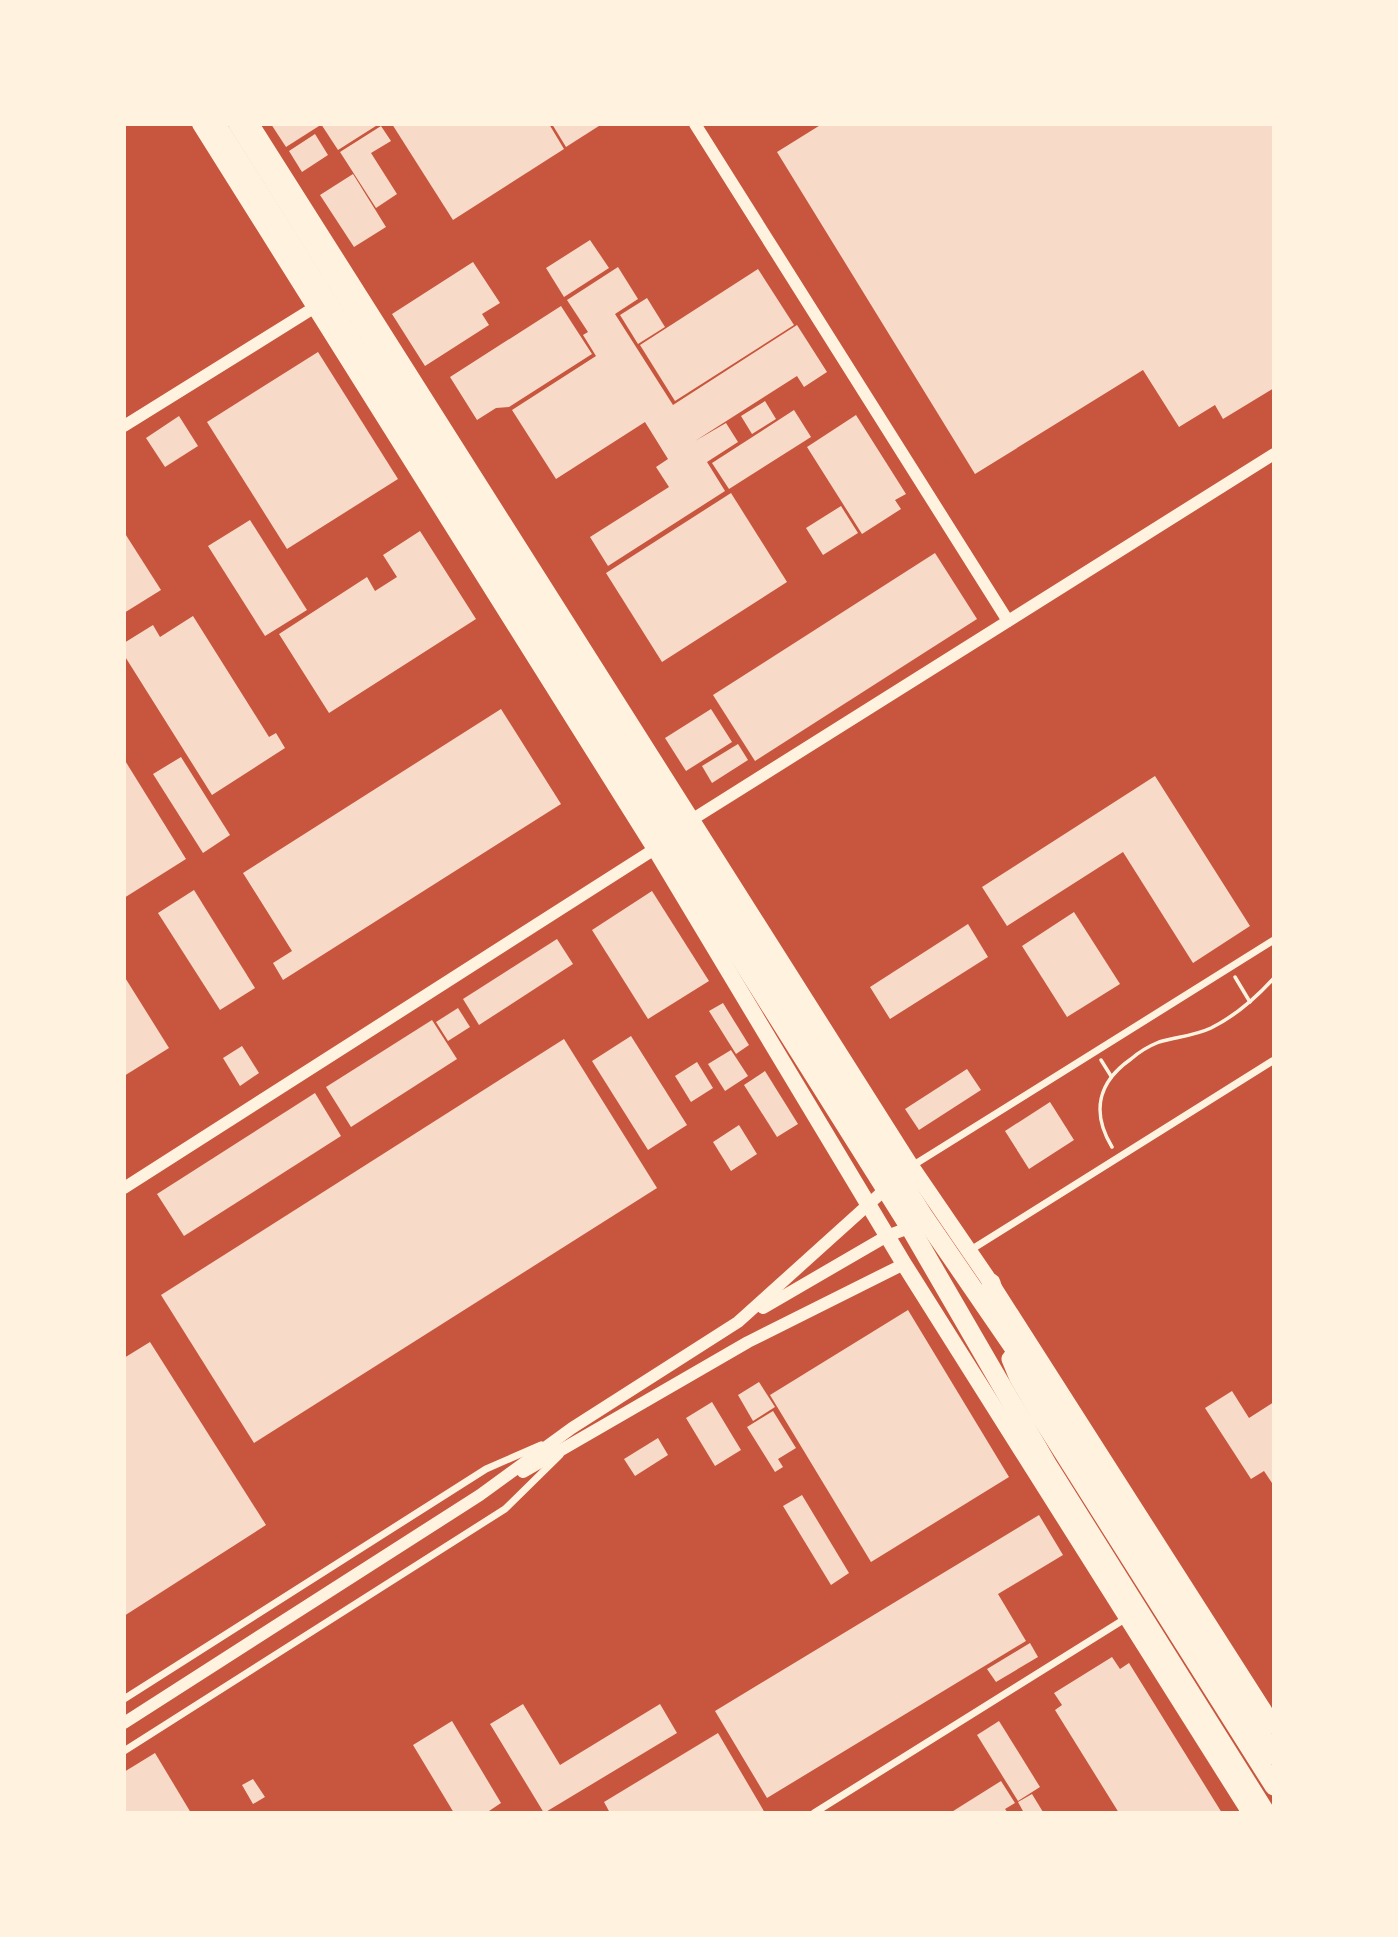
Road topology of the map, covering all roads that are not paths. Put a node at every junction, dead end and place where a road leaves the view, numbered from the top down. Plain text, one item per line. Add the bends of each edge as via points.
1 (200, 124) edge
2 (216, 124) edge
3 (238, 124) edge
4 (251, 124) edge
5 (695, 124) edge
6 (352, 284) junction
7 (315, 307) junction
8 (124, 426) edge
9 (1274, 454) edge
10 (1008, 621) junction
11 (691, 819) junction
12 (655, 849) junction
13 (1274, 940) edge
14 (1274, 1060) edge
15 (911, 1166) junction
16 (124, 1188) edge
17 (868, 1205) junction
18 (887, 1236) junction
19 (970, 1251) junction
20 (904, 1264) junction
21 (991, 1283) junction
22 (738, 1322) junction
23 (565, 1441) junction
24 (1184, 1582) junction
25 (1128, 1618) junction
26 (124, 1699) edge
27 (124, 1723) edge
28 (1274, 1726) edge
29 (124, 1751) edge
30 (1274, 1755) edge
31 (1274, 1786) edge
32 (814, 1813) edge
33 (1250, 1813) edge
34 (1266, 1813) edge

1 - 7 main road
2 - 34 highway via 912,1231 1047,1464
3 - 30 highway via 925,1217 1073,1434
4 - 6 main road
5 - 10 street
6 - 7 street
6 - 11 main road
7 - 8 street
7 - 12 main road
9 - 10 street
10 - 11 street
11 - 12 street
11 - 15 main road
12 - 16 street
12 - 17 main road
13 - 15 street
14 - 19 street
15 - 17 street
15 - 19 main road
17 - 18 main road
17 - 22 street
18 - 19 street via 906,1229 930,1230 951,1237
18 - 20 main road
18 - 22 street
19 - 20 street
19 - 21 main road
20 - 23 street
20 - 25 main road
21 - 24 main road
21 - 31 highway via 1014,1367 1041,1417
22 - 23 street
23 - 26 street via 486,1469
23 - 27 street
23 - 29 street via 505,1509
24 - 25 street
24 - 28 main road
25 - 32 street
25 - 33 main road

